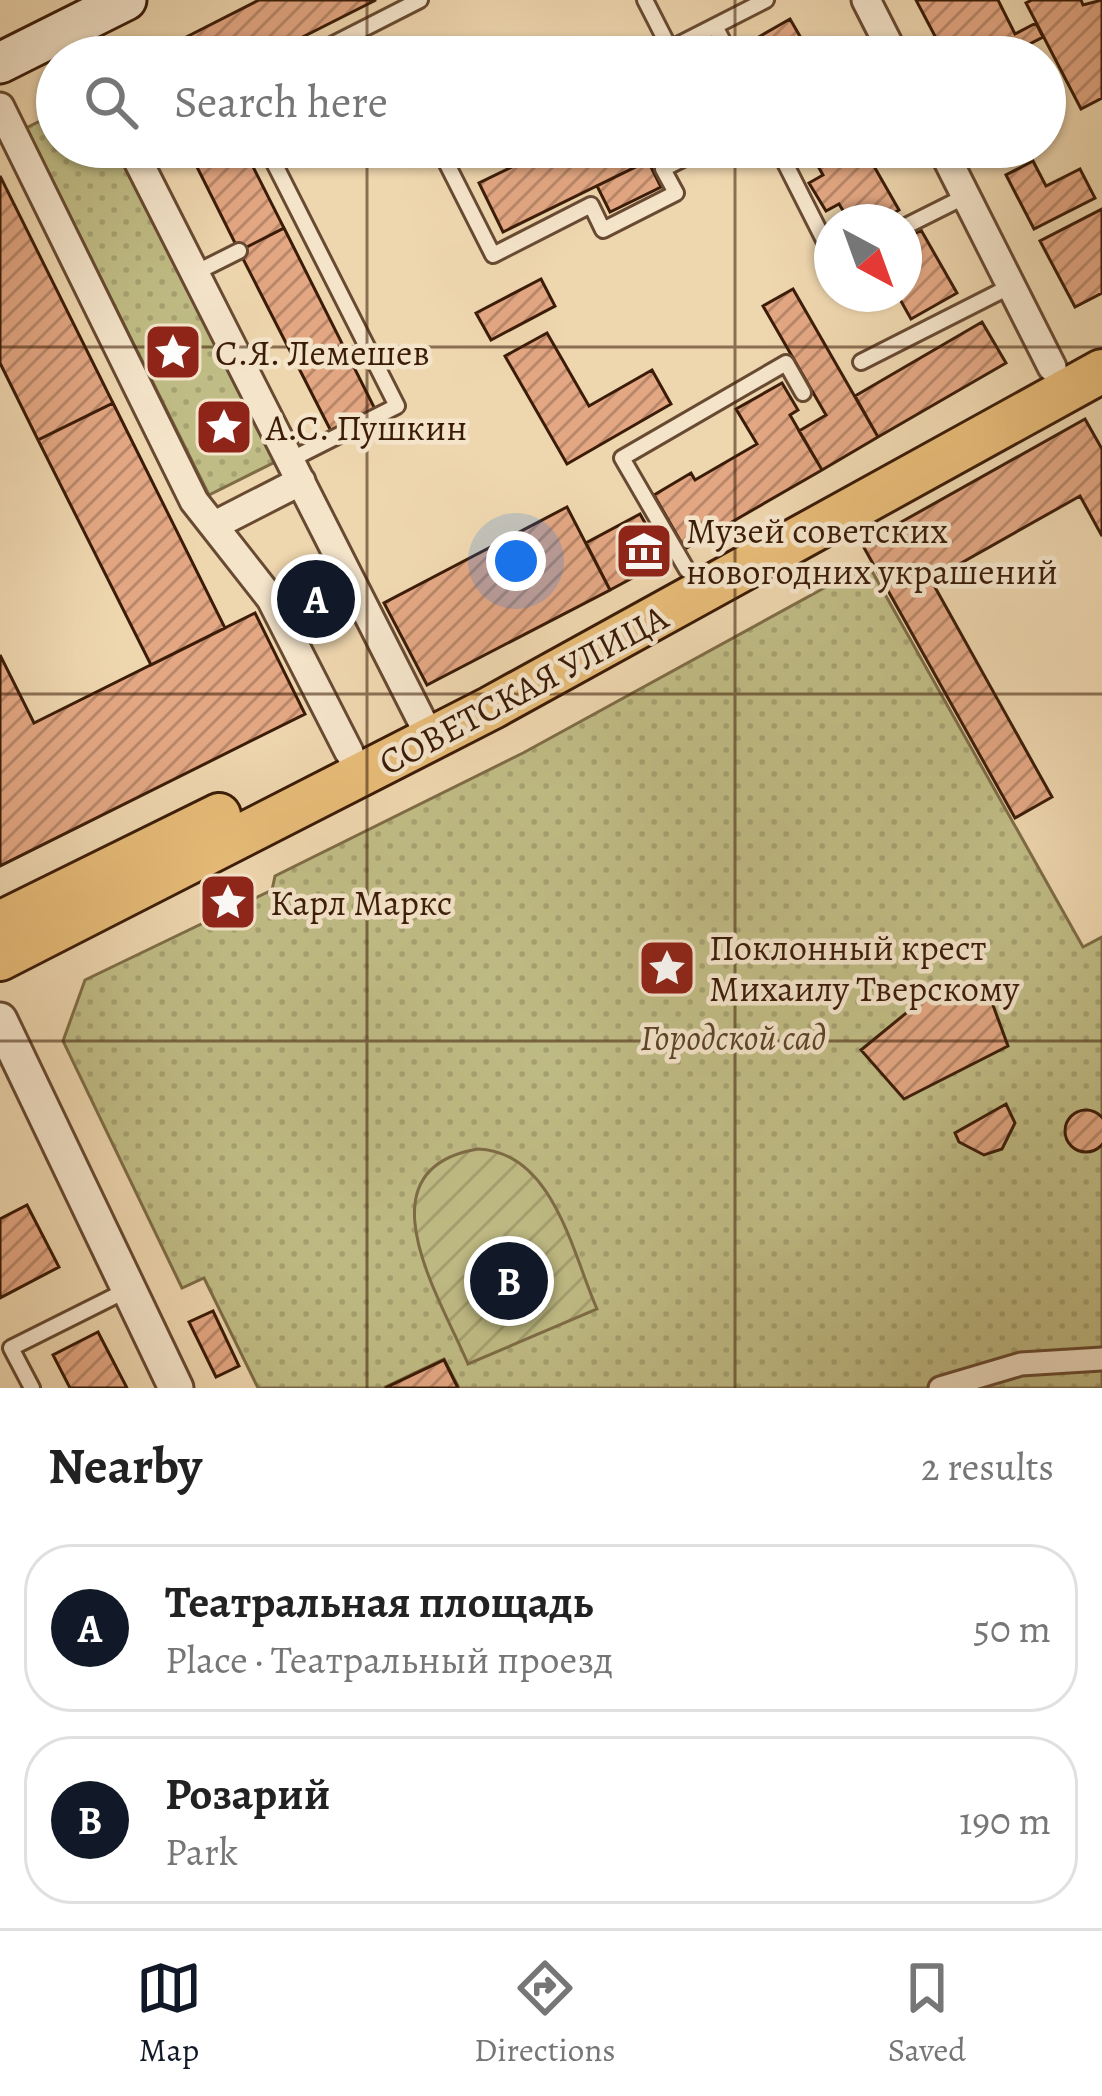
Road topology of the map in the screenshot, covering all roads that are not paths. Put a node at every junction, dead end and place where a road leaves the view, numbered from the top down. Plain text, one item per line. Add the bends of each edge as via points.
1 (126, 0) edge
2 (420, 0) edge
3 (645, 0) edge
4 (766, 0) edge
5 (866, 0) edge
6 (715, 26) junction
7 (85, 36) edge
8 (349, 36) edge
9 (663, 36) edge
10 (695, 36) edge
11 (720, 36) edge
12 (884, 36) edge
13 (36, 53) edge
14 (0, 63) edge
15 (0, 107) edge
16 (142, 168) edge
17 (276, 168) edge
18 (449, 168) edge
19 (665, 168) edge
20 (788, 168) edge
21 (952, 168) edge
22 (966, 196) junction
23 (922, 218) edge
24 (302, 219) junction
25 (814, 220) edge
26 (284, 228) dead end
27 (239, 251) dead end
28 (195, 273) junction
29 (1011, 286) junction
30 (862, 362) dead end
31 (1087, 369) edge
32 (803, 393) dead end
33 (295, 471) junction
34 (215, 524) junction
35 (688, 570) junction
36 (425, 728) junction
37 (349, 752) junction
38 (0, 923) edge
39 (0, 959) edge
40 (0, 1020) edge
41 (129, 1288) junction
42 (1102, 1359) edge
43 (32, 1388) edge
44 (176, 1388) edge
45 (940, 1388) edge

1 - 7 main road
2 - 8 lane
3 - 9 lane
4 - 6 lane
5 - 12 street
6 - 10 lane
6 - 11 lane
13 - 14 main road
15 - 34 street via 194,501
16 - 28 street
17 - 24 lane
18 - 19 lane via 493,255 591,205 603,230 640,212 676,193
20 - 25 lane
21 - 22 street
22 - 23 lane
22 - 29 street
24 - 26 lane
24 - 33 lane via 397,406
27 - 28 lane
28 - 33 street
29 - 30 lane
29 - 31 street
31 - 35 main road, СОВЕТСКАЯ УЛИЦА
31 - 36 main road, СОВЕТСКАЯ УЛИЦА
32 - 35 lane via 786,363 622,458
33 - 34 street
33 - 36 street
34 - 37 street via 271,599
35 - 36 main road, СОВЕТСКАЯ УЛИЦА
36 - 37 main road, СОВЕТСКАЯ УЛИЦА
36 - 39 main road, СОВЕТСКАЯ УЛИЦА
37 - 38 main road, СОВЕТСКАЯ УЛИЦА
40 - 41 street
41 - 43 lane via 11,1348
41 - 44 street
42 - 45 street via 1021,1364

